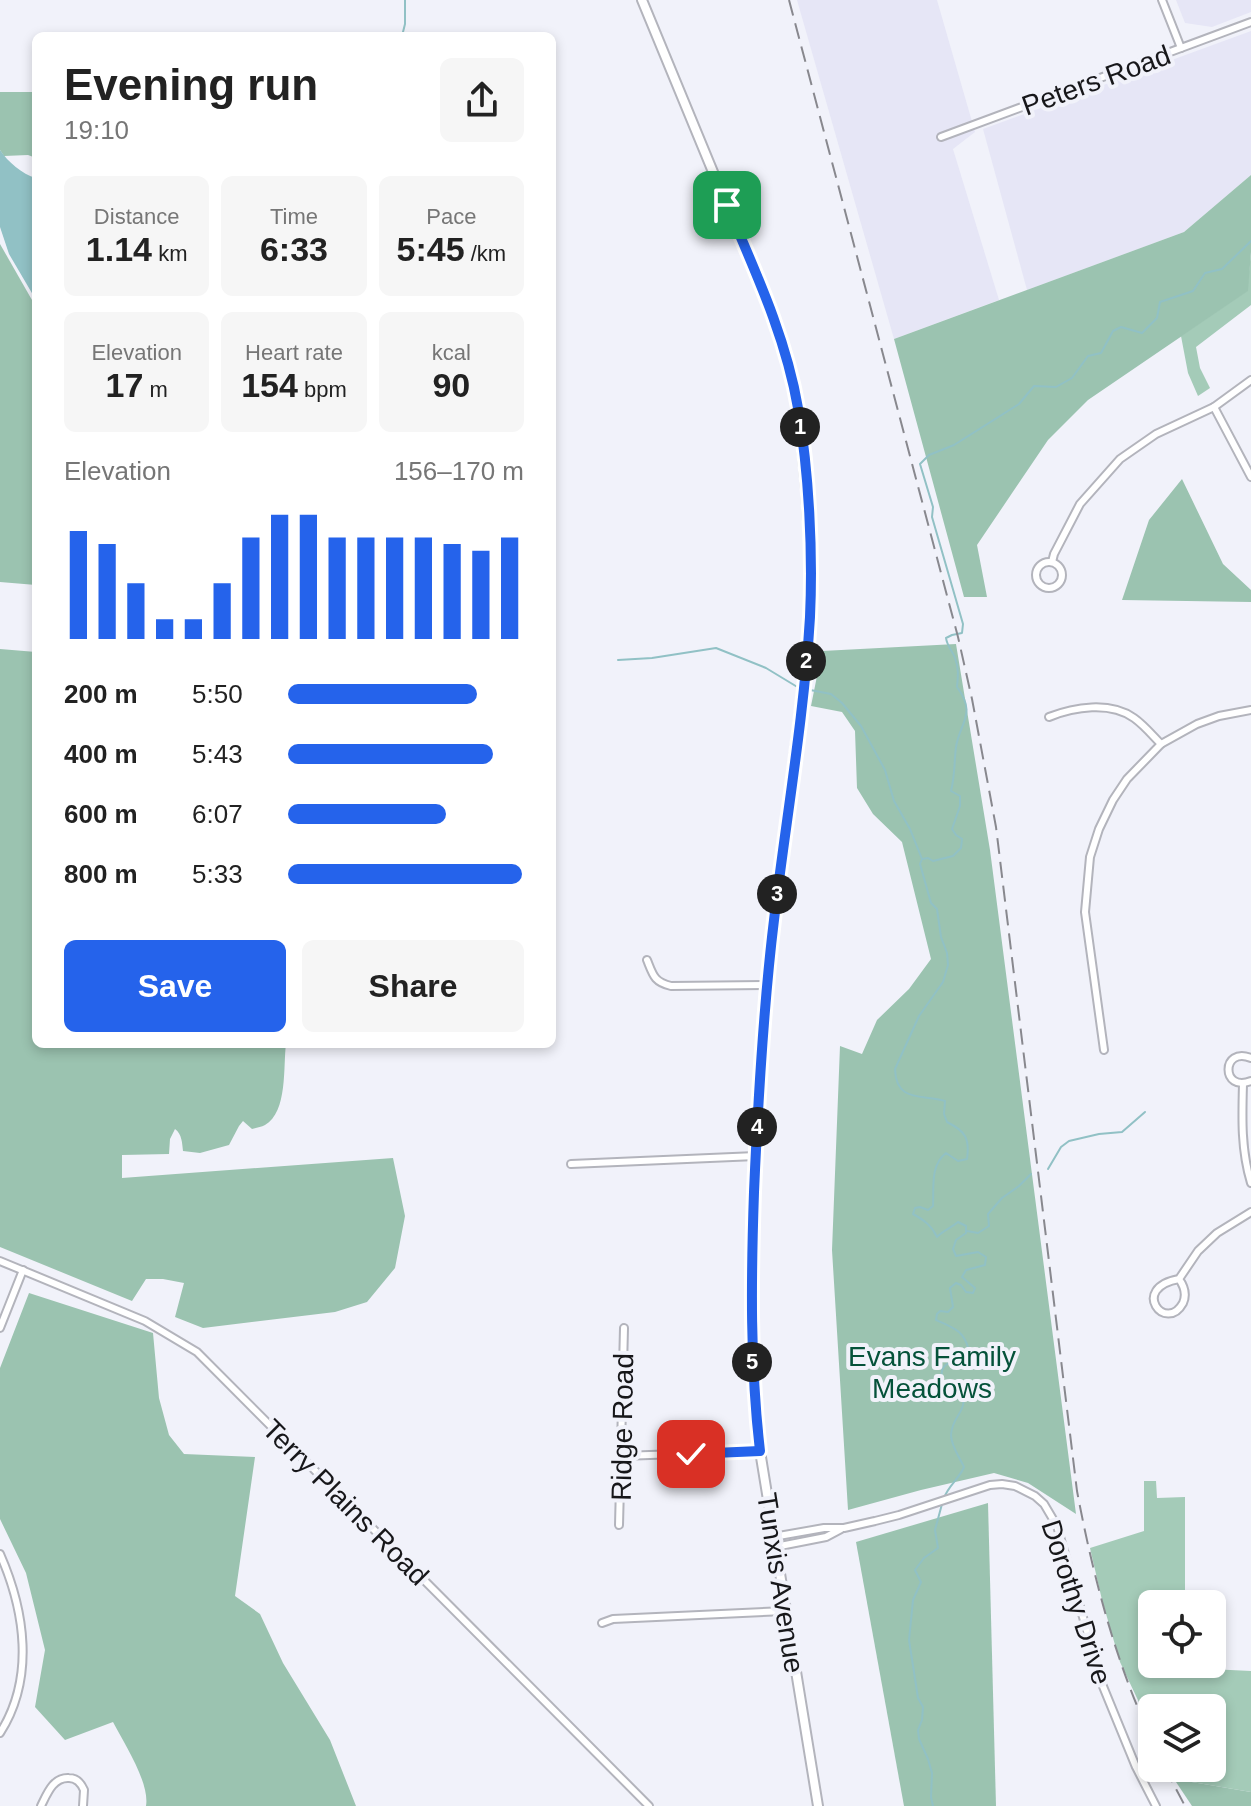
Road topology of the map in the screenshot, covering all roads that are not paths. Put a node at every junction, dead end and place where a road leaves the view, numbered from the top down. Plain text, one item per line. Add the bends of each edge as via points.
1 (642, 0) edge
2 (1162, 0) edge
3 (1251, 22) edge
4 (1181, 48) junction
5 (941, 137) dead end
6 (1251, 380) edge
7 (1214, 407) junction
8 (1251, 477) edge
9 (1052, 562) junction
10 (1251, 710) edge
11 (1049, 717) dead end
12 (1161, 744) junction
13 (647, 960) dead end
14 (766, 985) junction
15 (1104, 1050) dead end
16 (1251, 1058) edge
17 (1251, 1081) edge
18 (1243, 1084) junction
19 (756, 1156) junction
20 (571, 1164) dead end
21 (1251, 1183) edge
22 (1251, 1212) edge
23 (0, 1261) edge
24 (23, 1270) junction
25 (1179, 1279) junction
26 (0, 1328) edge
27 (624, 1328) dead end
28 (760, 1451) junction
29 (622, 1456) junction
30 (619, 1525) dead end
31 (774, 1542) junction
32 (0, 1554) edge
33 (785, 1611) junction
34 (602, 1623) dead end
35 (0, 1733) edge
36 (41, 1806) edge
37 (83, 1806) edge
38 (649, 1806) edge
39 (818, 1806) edge
40 (1156, 1806) edge

1 - 14 main road, Tunxis Avenue via 766,298 794,385 804,458 810,616
2 - 4 street
3 - 4 street, Peters Road
4 - 5 street, Peters Road
6 - 7 street
7 - 8 street
7 - 9 street via 1156,434 1120,459 1080,504
9 - 9 street via 1036,570 1038,583 1045,588 1054,588 1062,577
10 - 12 street via 1197,724
11 - 12 street via 1092,707 1122,712
12 - 15 street via 1113,800 1090,857 1085,912
13 - 14 street via 652,975 671,986
14 - 19 main road, Tunxis Avenue
16 - 18 street via 1239,1056 1229,1065 1231,1079
17 - 18 street
18 - 21 street via 1242,1136
19 - 20 street
19 - 28 main road, Tunxis Avenue via 751,1329
22 - 25 street via 1217,1233
23 - 24 street, Terry Plains Road
24 - 26 street
24 - 38 street, Terry Plains Road via 145,1321 197,1352
25 - 25 street via 1155,1293 1153,1301 1161,1313 1182,1305 1185,1295
27 - 29 street, Ridge Road
28 - 29 street
28 - 31 main road, Tunxis Avenue
29 - 30 street, Ridge Road
31 - 33 main road, Tunxis Avenue
31 - 40 street, Dorothy Drive via 899,1515 990,1485 1015,1486 1035,1496 1057,1526 1104,1689
32 - 35 street via 22,1624 23,1662 13,1706
33 - 34 street
33 - 39 main road, Tunxis Avenue
36 - 37 street via 55,1782 71,1778 82,1784

